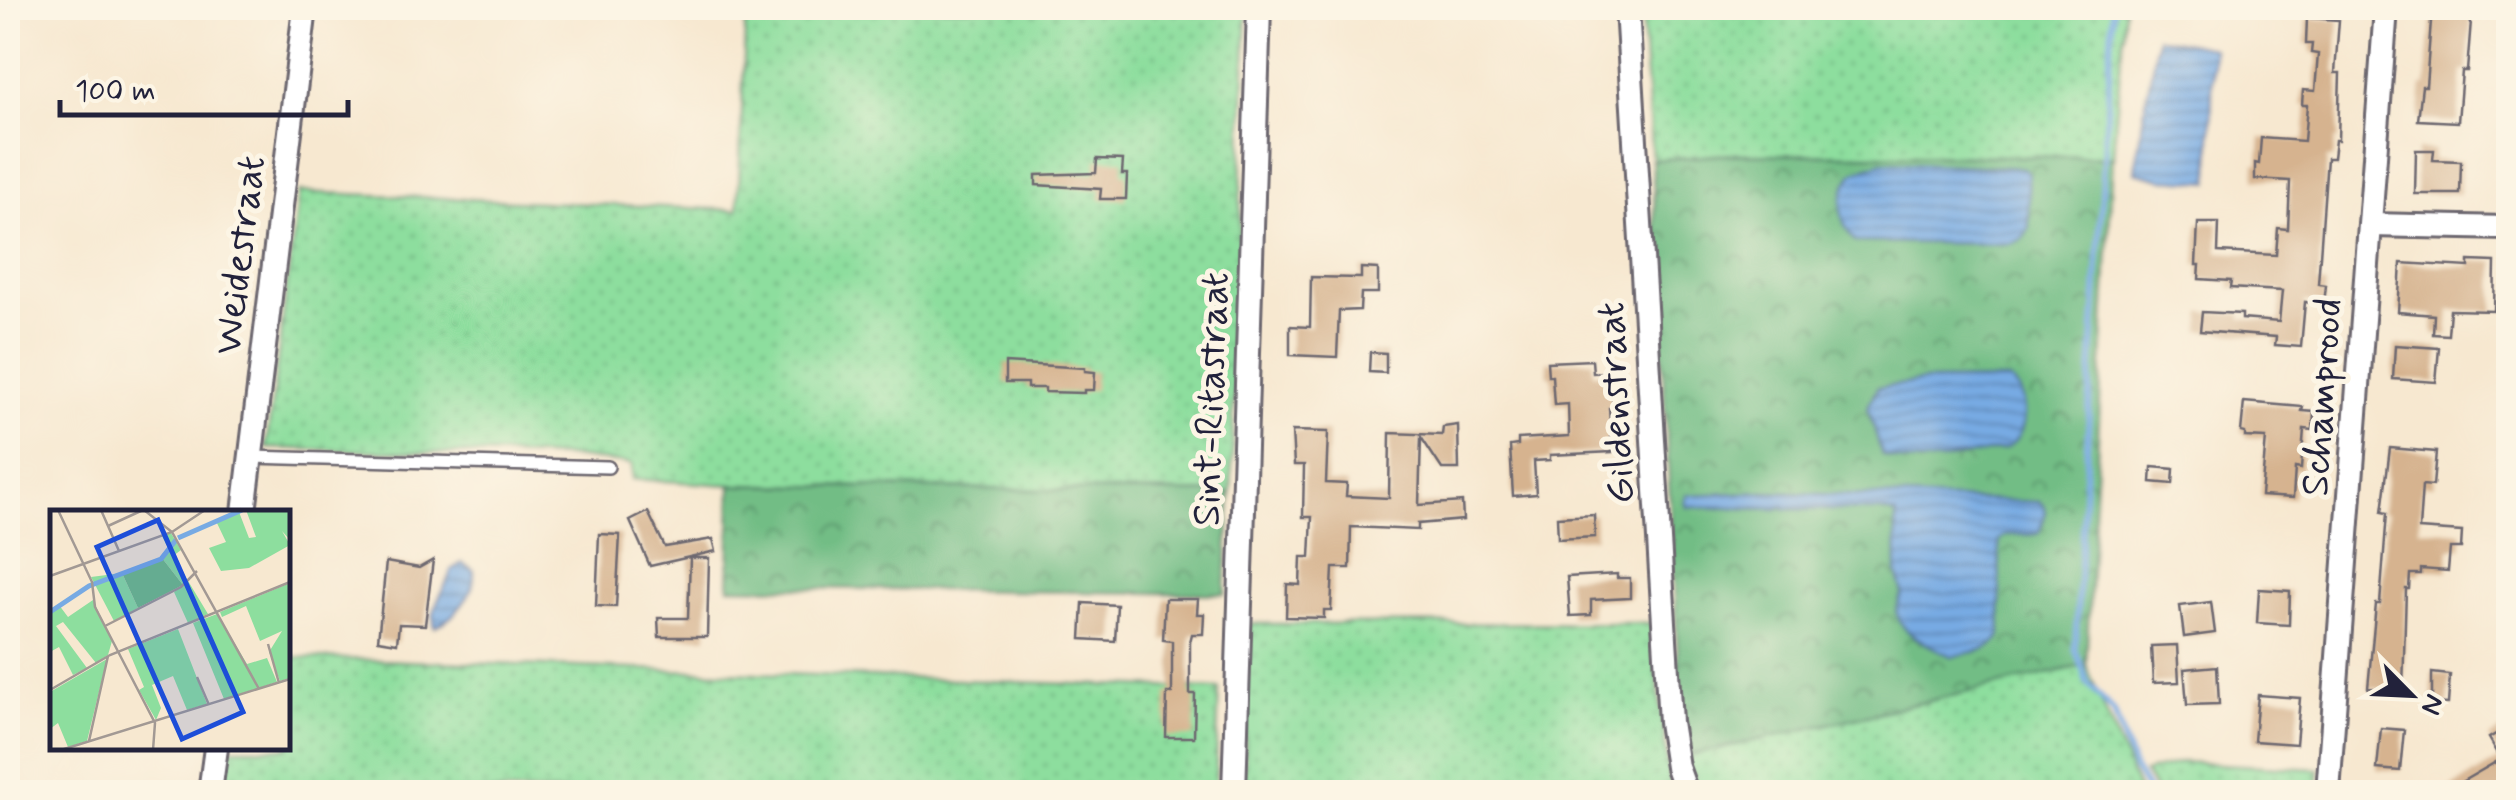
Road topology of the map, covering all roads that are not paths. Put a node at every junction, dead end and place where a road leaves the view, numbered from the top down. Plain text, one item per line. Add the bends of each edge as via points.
1 (306, 8) edge
2 (1259, 8) edge
3 (1627, 8) edge
4 (2386, 8) edge
5 (2371, 225) junction
6 (2508, 228) edge
7 (251, 457) junction
8 (608, 467) dead end
9 (244, 510) edge
10 (216, 750) edge
11 (210, 792) edge
12 (1234, 792) edge
13 (1686, 792) edge
14 (2328, 792) edge

1 - 7 street, Weidestraat
2 - 12 street, Sint-Ritastraat
3 - 13 street, Gildenstraat via 1670,722
4 - 5 street, Schamprood
5 - 6 street
5 - 14 street, Schamprood
7 - 8 lane
7 - 9 street, Weidestraat
10 - 11 street

